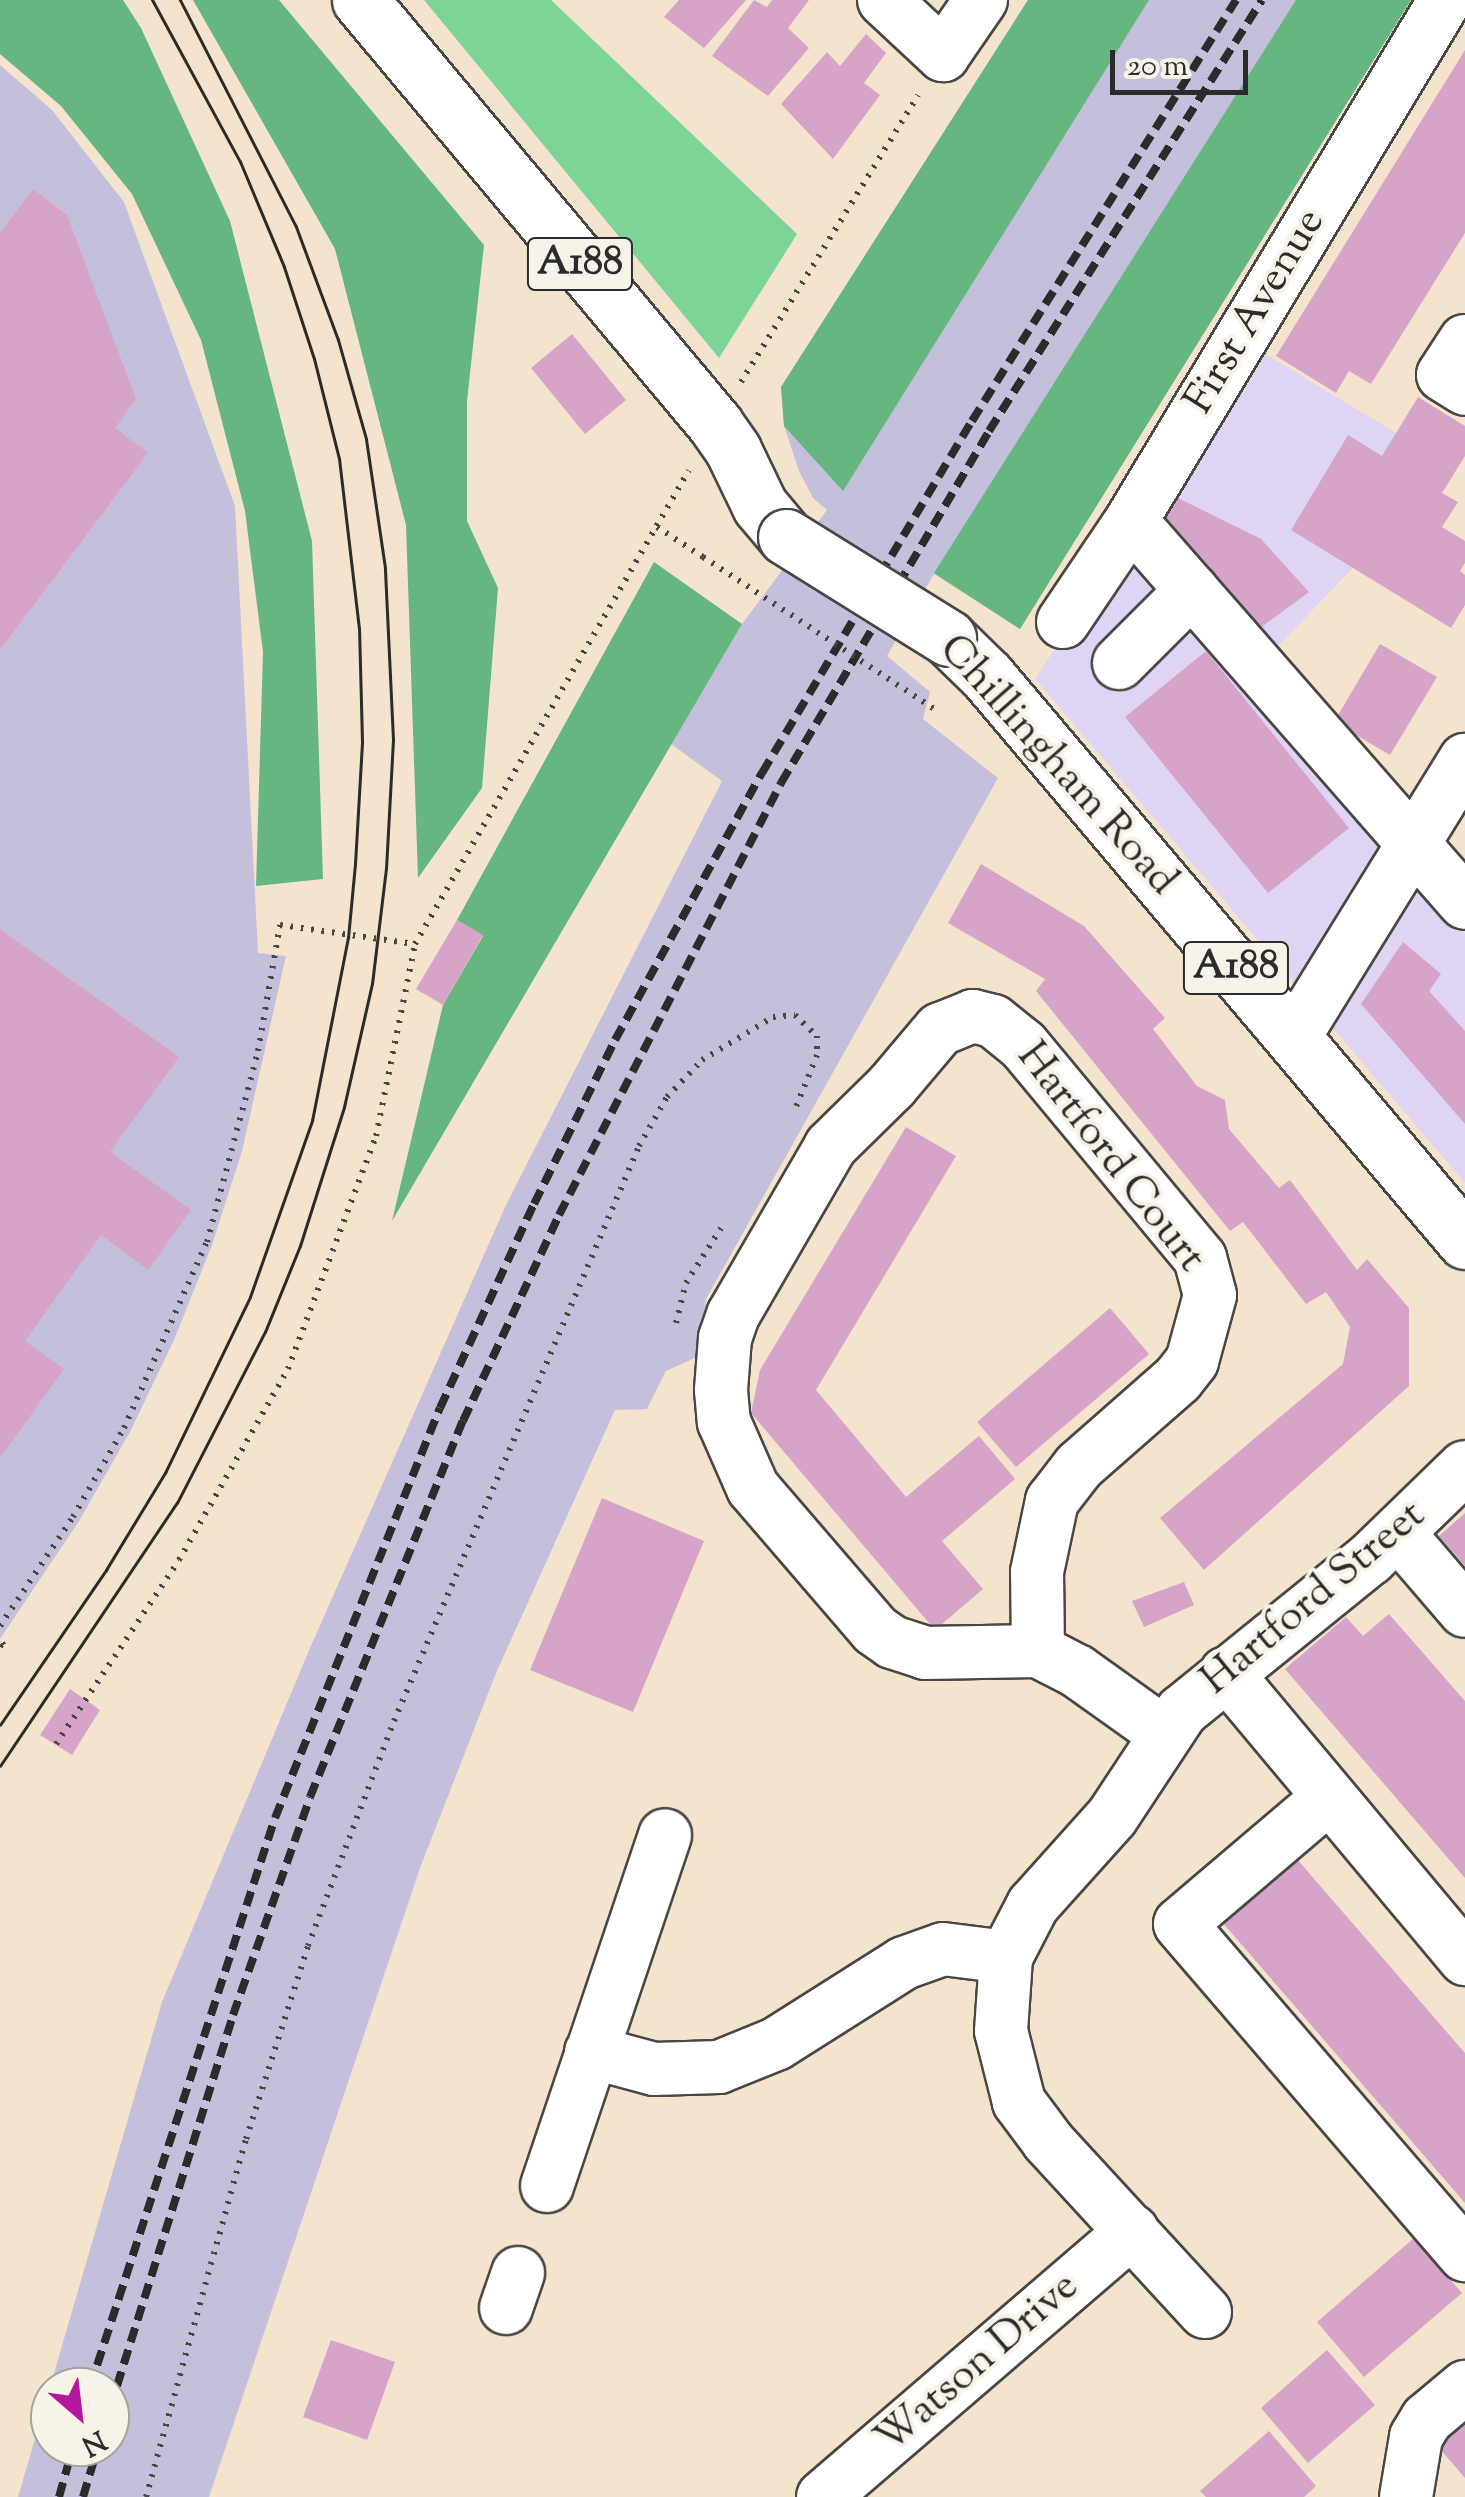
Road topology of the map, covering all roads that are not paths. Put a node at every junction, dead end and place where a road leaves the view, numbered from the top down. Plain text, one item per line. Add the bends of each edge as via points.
1 (360, 0) edge
2 (884, 0) edge
3 (980, 0) edge
4 (1445, 0) edge
5 (1465, 341) edge
6 (1465, 389) edge
7 (1131, 521) junction
8 (1192, 590) junction
9 (1063, 622) dead end
10 (1119, 664) dead end
11 (1465, 760) edge
12 (1414, 844) junction
13 (1465, 902) edge
14 (1294, 1037) junction
15 (1465, 1241) edge
16 (1465, 1467) edge
17 (1399, 1534) junction
18 (1465, 1611) edge
19 (1038, 1652) junction
20 (1226, 1674) junction
21 (1164, 1733) junction
22 (1307, 1772) junction
23 (665, 1835) dead end
24 (1006, 1957) junction
25 (1465, 1959) edge
26 (591, 2052) junction
27 (547, 2186) dead end
28 (1132, 2231) junction
29 (1465, 2254) edge
30 (1205, 2312) dead end
31 (1465, 2388) edge
32 (822, 2497) edge
33 (1406, 2497) edge

1 - 14 main road, Chillingham Road / A188, bridge via 715,424 760,506 786,537 948,638 987,676
2 - 3 street via 942,56
4 - 7 street, First Avenue
5 - 6 street via 1443,375
7 - 8 street
7 - 9 street, First Avenue
8 - 10 street
8 - 12 street
11 - 12 street
12 - 13 street
12 - 14 street
14 - 15 main road, Chillingham Road / A188
16 - 17 street, Hartford Street
17 - 18 street
17 - 20 street, Hartford Street
19 - 19 street, Hartford Court via 925,1653 875,1630 754,1488 724,1422 720,1390 733,1315 830,1146 940,1029 972,1016 1008,1031 1200,1258 1210,1295 1192,1360 1080,1466 1052,1502 1037,1572
19 - 21 street, Hartford Court via 1077,1671
20 - 21 street, Hartford Street via 1204,1688
20 - 22 street
21 - 24 street via 1112,1817 1033,1905
22 - 25 street
22 - 29 street via 1180,1924
23 - 26 street
24 - 26 street via 944,1950 904,1963 776,2044 719,2067 654,2069
24 - 28 street via 1001,2031 1020,2102
26 - 27 street
28 - 30 street
28 - 32 street, Watson Drive
31 - 33 street via 1416,2437

